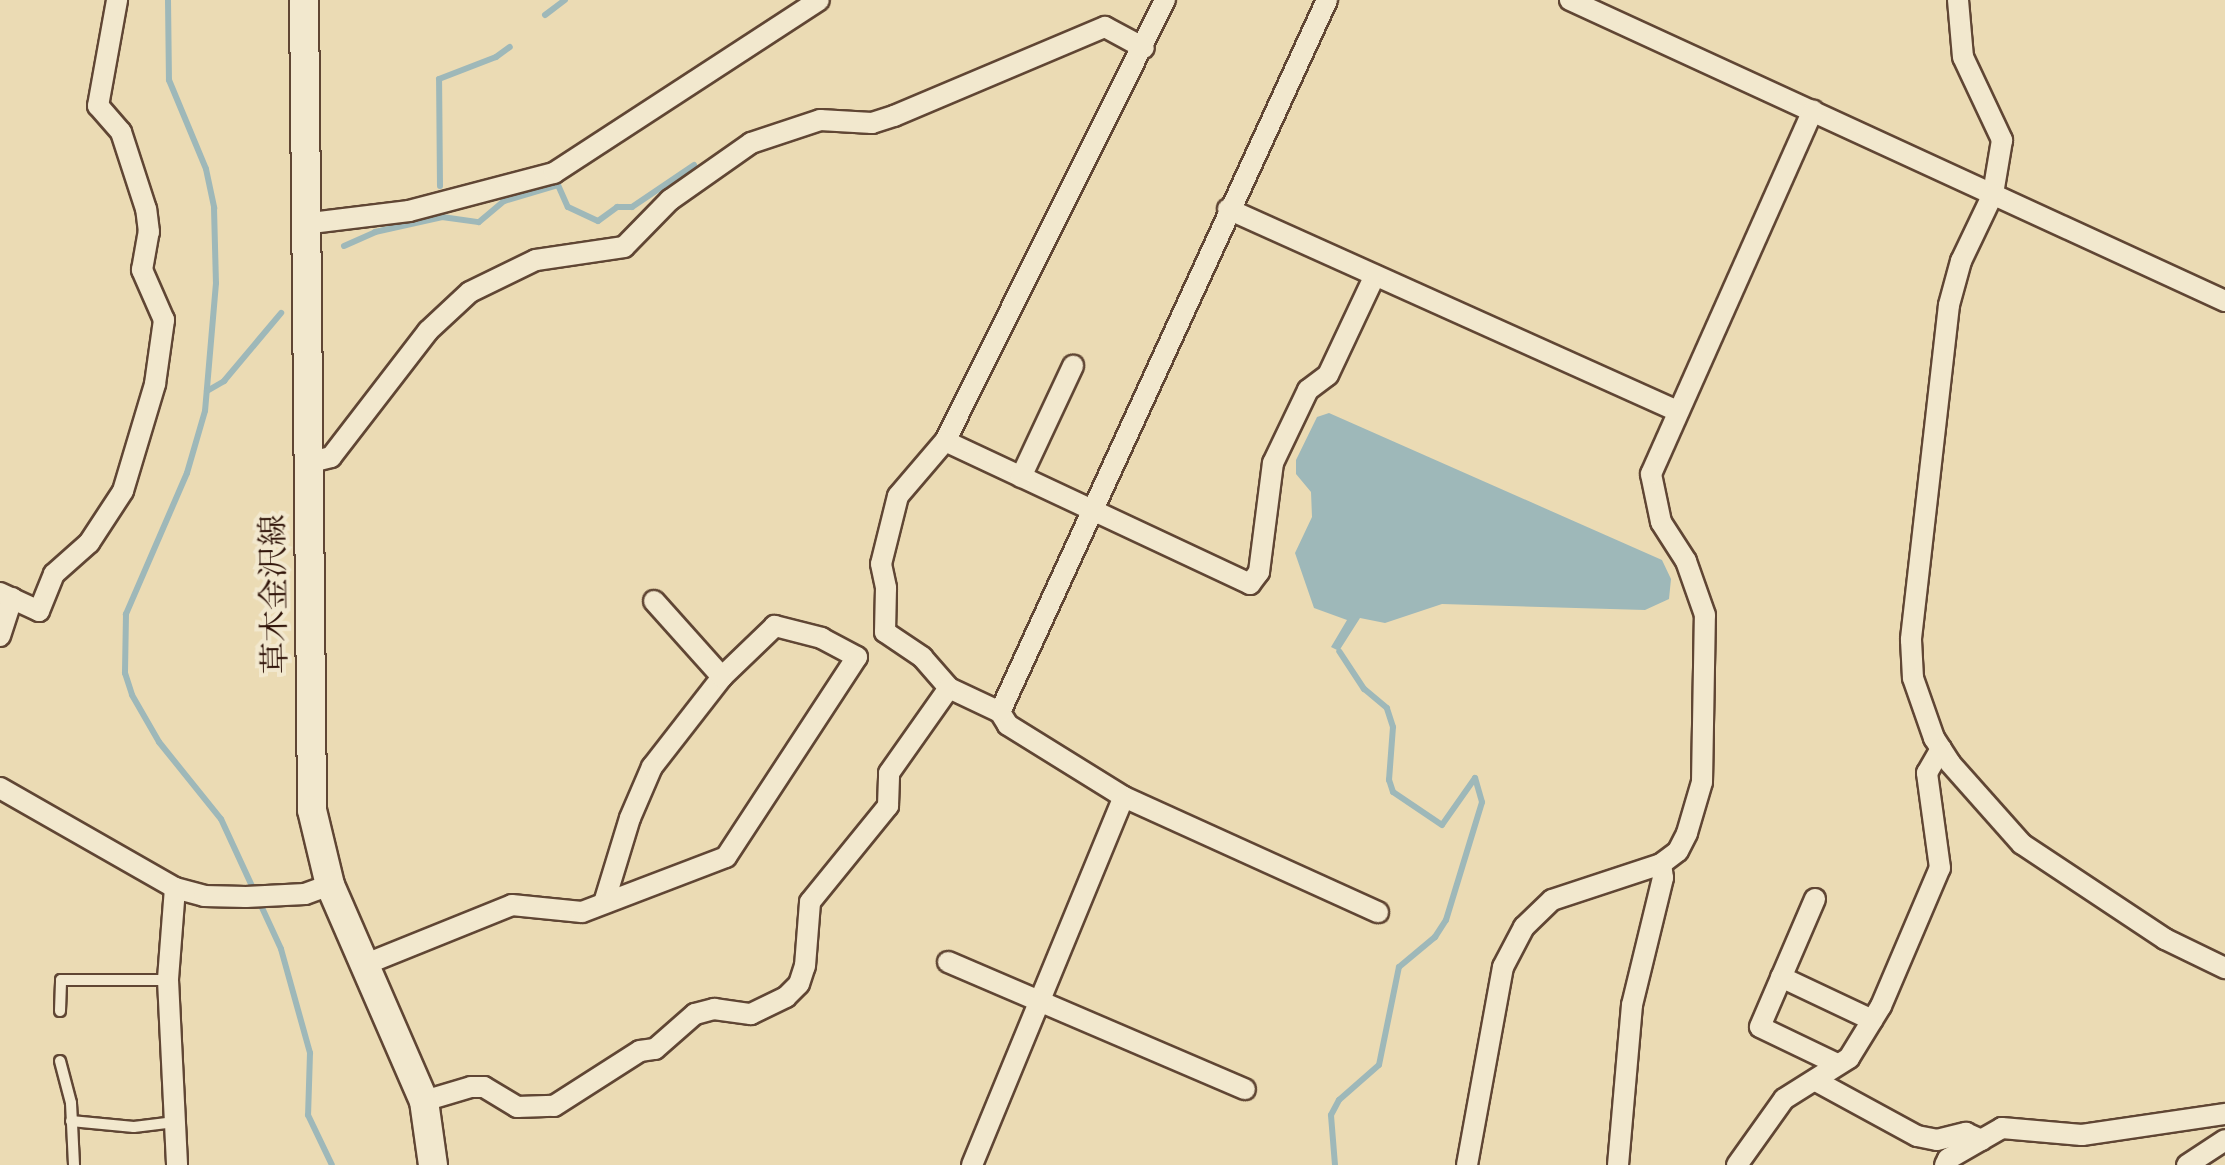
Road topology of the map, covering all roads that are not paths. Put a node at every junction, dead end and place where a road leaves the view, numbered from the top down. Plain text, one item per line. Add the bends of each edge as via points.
1 (117, 0) edge
2 (304, 0) edge
3 (818, 0) edge
4 (1165, 0) edge
5 (1327, 0) edge
6 (1570, 0) edge
7 (1958, 0) edge
8 (1144, 48) junction
9 (1813, 110) junction
10 (1993, 194) junction
11 (1228, 209) junction
12 (304, 224) junction
13 (1374, 275) junction
14 (2225, 301) edge
15 (1073, 366) dead end
16 (1677, 411) junction
17 (945, 441) junction
18 (306, 463) junction
19 (1021, 477) junction
20 (1092, 510) junction
21 (6, 596) edge
22 (654, 601) dead end
23 (0, 636) edge
24 (722, 677) junction
25 (949, 688) junction
26 (1000, 712) junction
27 (1942, 749) junction
28 (0, 788) edge
29 (1124, 797) junction
30 (1661, 864) junction
31 (330, 885) junction
32 (175, 888) junction
33 (1814, 899) dead end
34 (604, 903) junction
35 (1378, 912) dead end
36 (948, 962) dead end
37 (366, 964) junction
38 (2225, 968) edge
39 (1781, 977) junction
40 (168, 980) junction
41 (1040, 998) junction
42 (60, 1011) dead end
43 (1872, 1020) junction
44 (60, 1061) dead end
45 (1837, 1064) junction
46 (1816, 1080) junction
47 (1246, 1089) dead end
48 (424, 1101) junction
49 (2225, 1114) edge
50 (72, 1121) junction
51 (175, 1122) junction
52 (1980, 1140) junction
53 (2225, 1140) edge
54 (74, 1165) edge
55 (177, 1165) edge
56 (433, 1165) edge
57 (972, 1165) edge
58 (1467, 1165) edge
59 (1618, 1165) edge
60 (1737, 1165) edge
61 (1945, 1165) edge
62 (2187, 1165) edge

1 - 21 street via 98,106 121,132 146,210 142,270 164,320 155,384 134,460 107,519 54,574 39,611
2 - 12 main road, 草木金沢線
3 - 12 street via 554,172 409,211
4 - 8 street
5 - 11 street
6 - 9 street
7 - 10 street via 1963,57 2002,140
8 - 17 street
8 - 18 street via 1105,27 894,116 820,120 751,143 670,200 624,247 536,260 470,292 428,332 331,457
9 - 10 street
9 - 16 street
10 - 14 street
10 - 27 street via 1949,304 1911,640 1913,678
11 - 13 street
11 - 20 street
12 - 18 main road, 草木金沢線
13 - 16 street
13 - 20 street via 1328,375 1308,390 1274,463 1258,572 1250,584
15 - 19 street
16 - 30 street via 1651,474 1652,496 1695,579 1708,648 1702,782 1678,851
17 - 19 street
17 - 25 street via 898,496 881,564 885,632 922,657
18 - 31 main road, 草木金沢線 via 312,810
19 - 20 street
20 - 26 street
21 - 23 street
22 - 24 street
24 - 34 street via 652,767
24 - 34 street via 775,626 857,656 726,857
25 - 26 street
25 - 48 street via 889,772 888,806 810,902 805,966 786,998 751,1014 696,1014 655,1049 640,1051 554,1106 517,1107 471,1086
26 - 29 street via 1008,725
27 - 38 street via 2022,844 2165,939
27 - 43 street via 1926,773 1940,868
28 - 32 street
29 - 35 street
29 - 41 street
30 - 58 street via 1552,900 1524,927 1503,967
30 - 59 street via 1632,1006
31 - 32 street via 305,894 246,897
31 - 37 main road, 草木金沢線
32 - 40 street
33 - 39 street
34 - 37 street via 582,912 512,905
36 - 41 street
37 - 48 main road, 草木金沢線
39 - 43 street
39 - 45 street via 1760,1027
40 - 42 lane via 61,980
40 - 51 street
41 - 47 street
41 - 57 street
43 - 45 street via 1849,1058
44 - 50 lane
45 - 46 street
46 - 52 street via 1917,1136 1966,1134
46 - 60 street via 1784,1099
48 - 56 main road, 草木金沢線
49 - 52 street via 2082,1135 2002,1128
50 - 51 lane via 134,1127
50 - 54 lane
51 - 55 street
52 - 61 street
53 - 62 street

